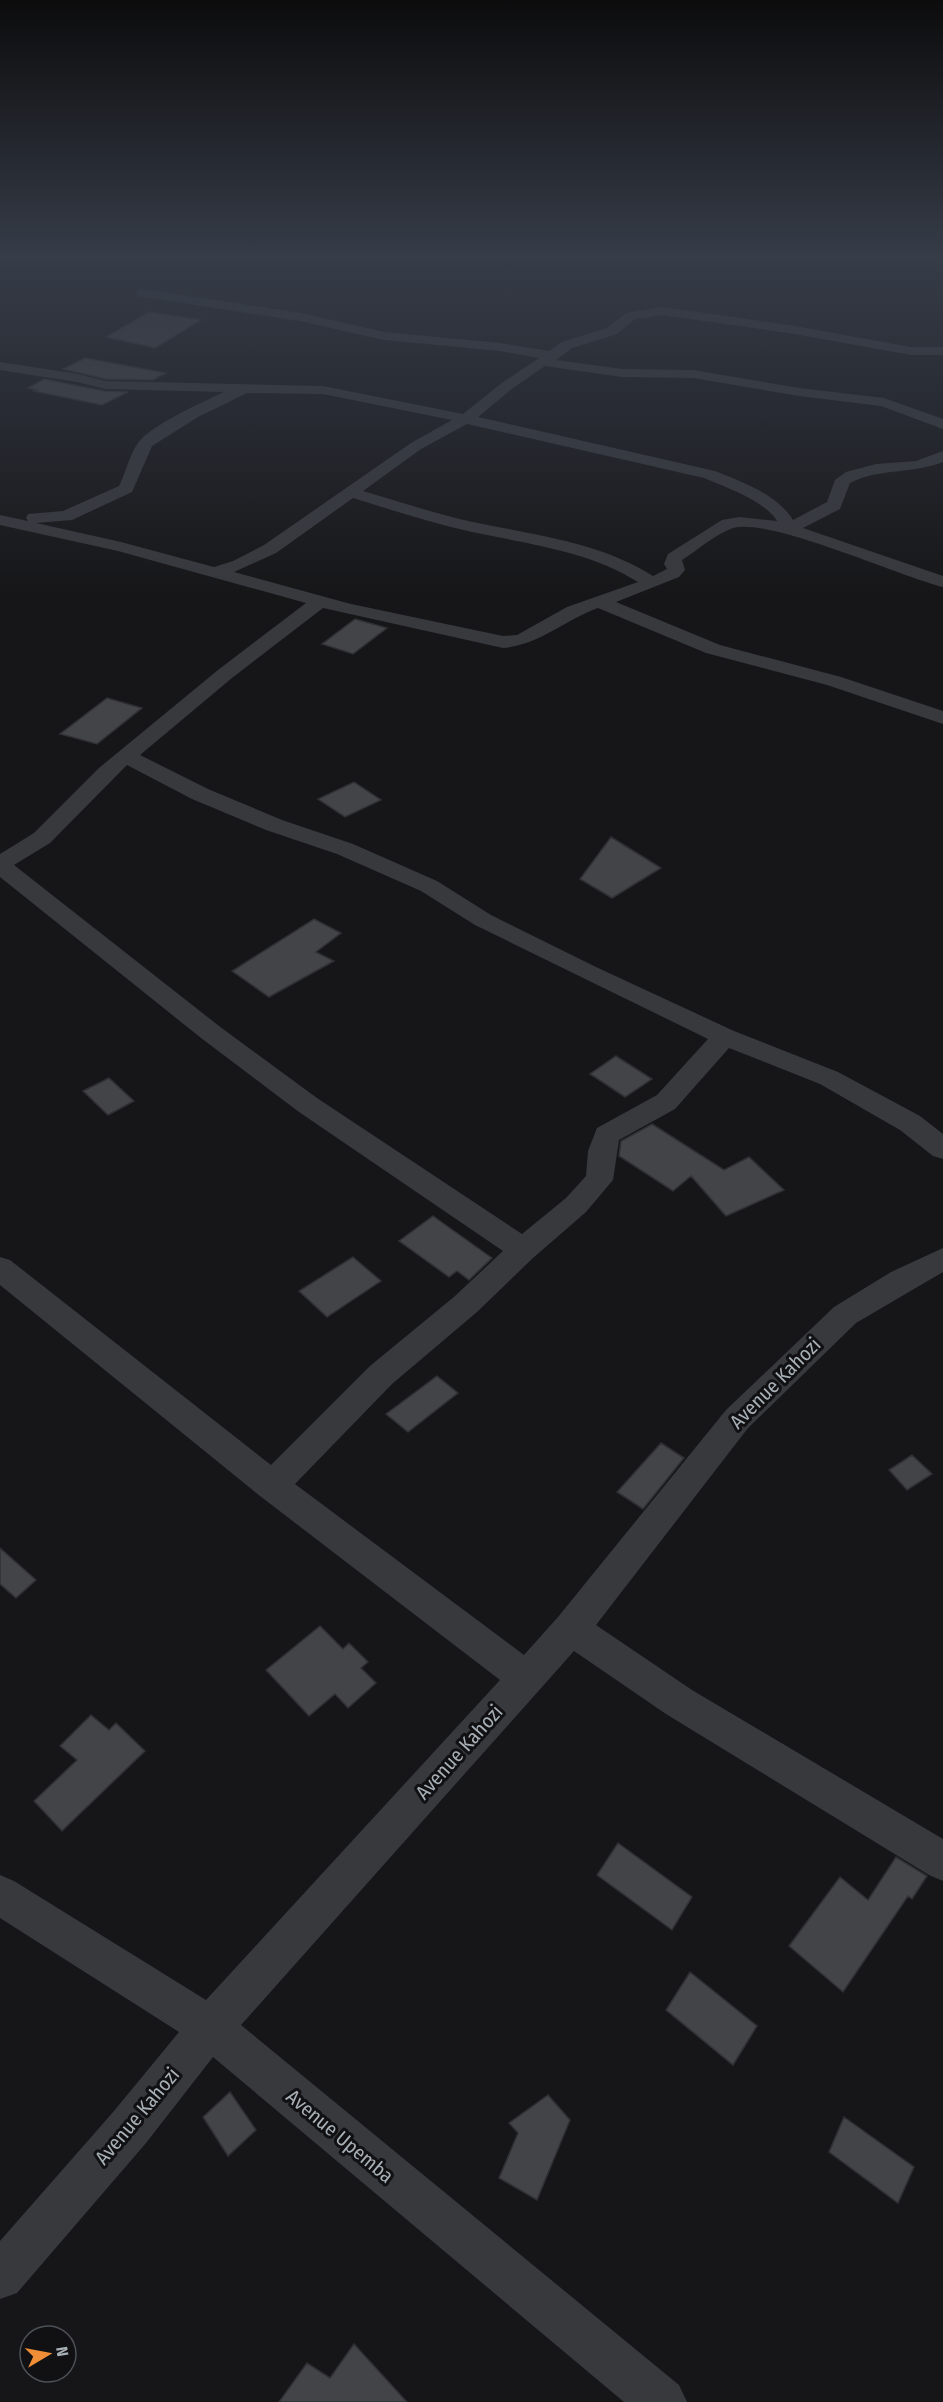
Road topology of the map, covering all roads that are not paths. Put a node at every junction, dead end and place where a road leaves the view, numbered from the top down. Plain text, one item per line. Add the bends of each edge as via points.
1 (33, 371) edge
2 (529, 371) edge
3 (612, 371) edge
4 (245, 388) junction
5 (465, 419) junction
6 (943, 424) edge
7 (943, 456) edge
8 (911, 466) junction
9 (943, 477) edge
10 (349, 492) junction
11 (0, 520) edge
12 (790, 528) junction
13 (214, 572) junction
14 (651, 582) junction
15 (943, 582) edge
16 (320, 601) junction
17 (600, 602) junction
18 (943, 718) edge
19 (126, 756) junction
20 (0, 865) edge
21 (725, 1037) junction
22 (943, 1149) edge
23 (523, 1250) junction
24 (943, 1259) edge
25 (0, 1268) edge
26 (272, 1486) junction
27 (571, 1629) junction
28 (526, 1678) junction
29 (943, 1860) edge
30 (0, 1895) edge
31 (210, 2027) junction
32 (0, 2276) edge
33 (662, 2402) edge

1 - 4 street via 105,385
2 - 5 street
3 - 6 street via 693,374 884,402
4 - 5 street via 323,390
4 - 11 street via 148,440 130,482 118,494 66,516
5 - 10 street via 416,446
5 - 12 street via 709,474 778,509
7 - 8 street
8 - 9 street
8 - 12 street via 856,473 843,480 834,505
10 - 13 street via 270,549 239,565
10 - 14 street via 450,522 570,549 630,568
11 - 13 street
12 - 14 street via 728,524 674,558 673,573
12 - 15 street
13 - 16 street
14 - 17 street
16 - 17 street via 513,642 539,633 559,617
16 - 19 street
17 - 18 street via 713,649 834,681
19 - 20 street via 42,838
19 - 21 street via 200,794 345,849 429,886 483,920
20 - 23 street via 308,1105
21 - 22 street via 829,1078 910,1123
21 - 23 street via 666,1102 607,1135 599,1180
23 - 26 street via 381,1375
24 - 27 street, Avenue Kahozi via 845,1315 736,1419
25 - 26 street
26 - 28 street
27 - 28 street, Avenue Kahozi
27 - 29 street via 679,1702
28 - 31 street, Avenue Kahozi
30 - 31 street, Avenue Upemba
31 - 32 street, Avenue Kahozi via 130,2127
31 - 33 street, Avenue Upemba

